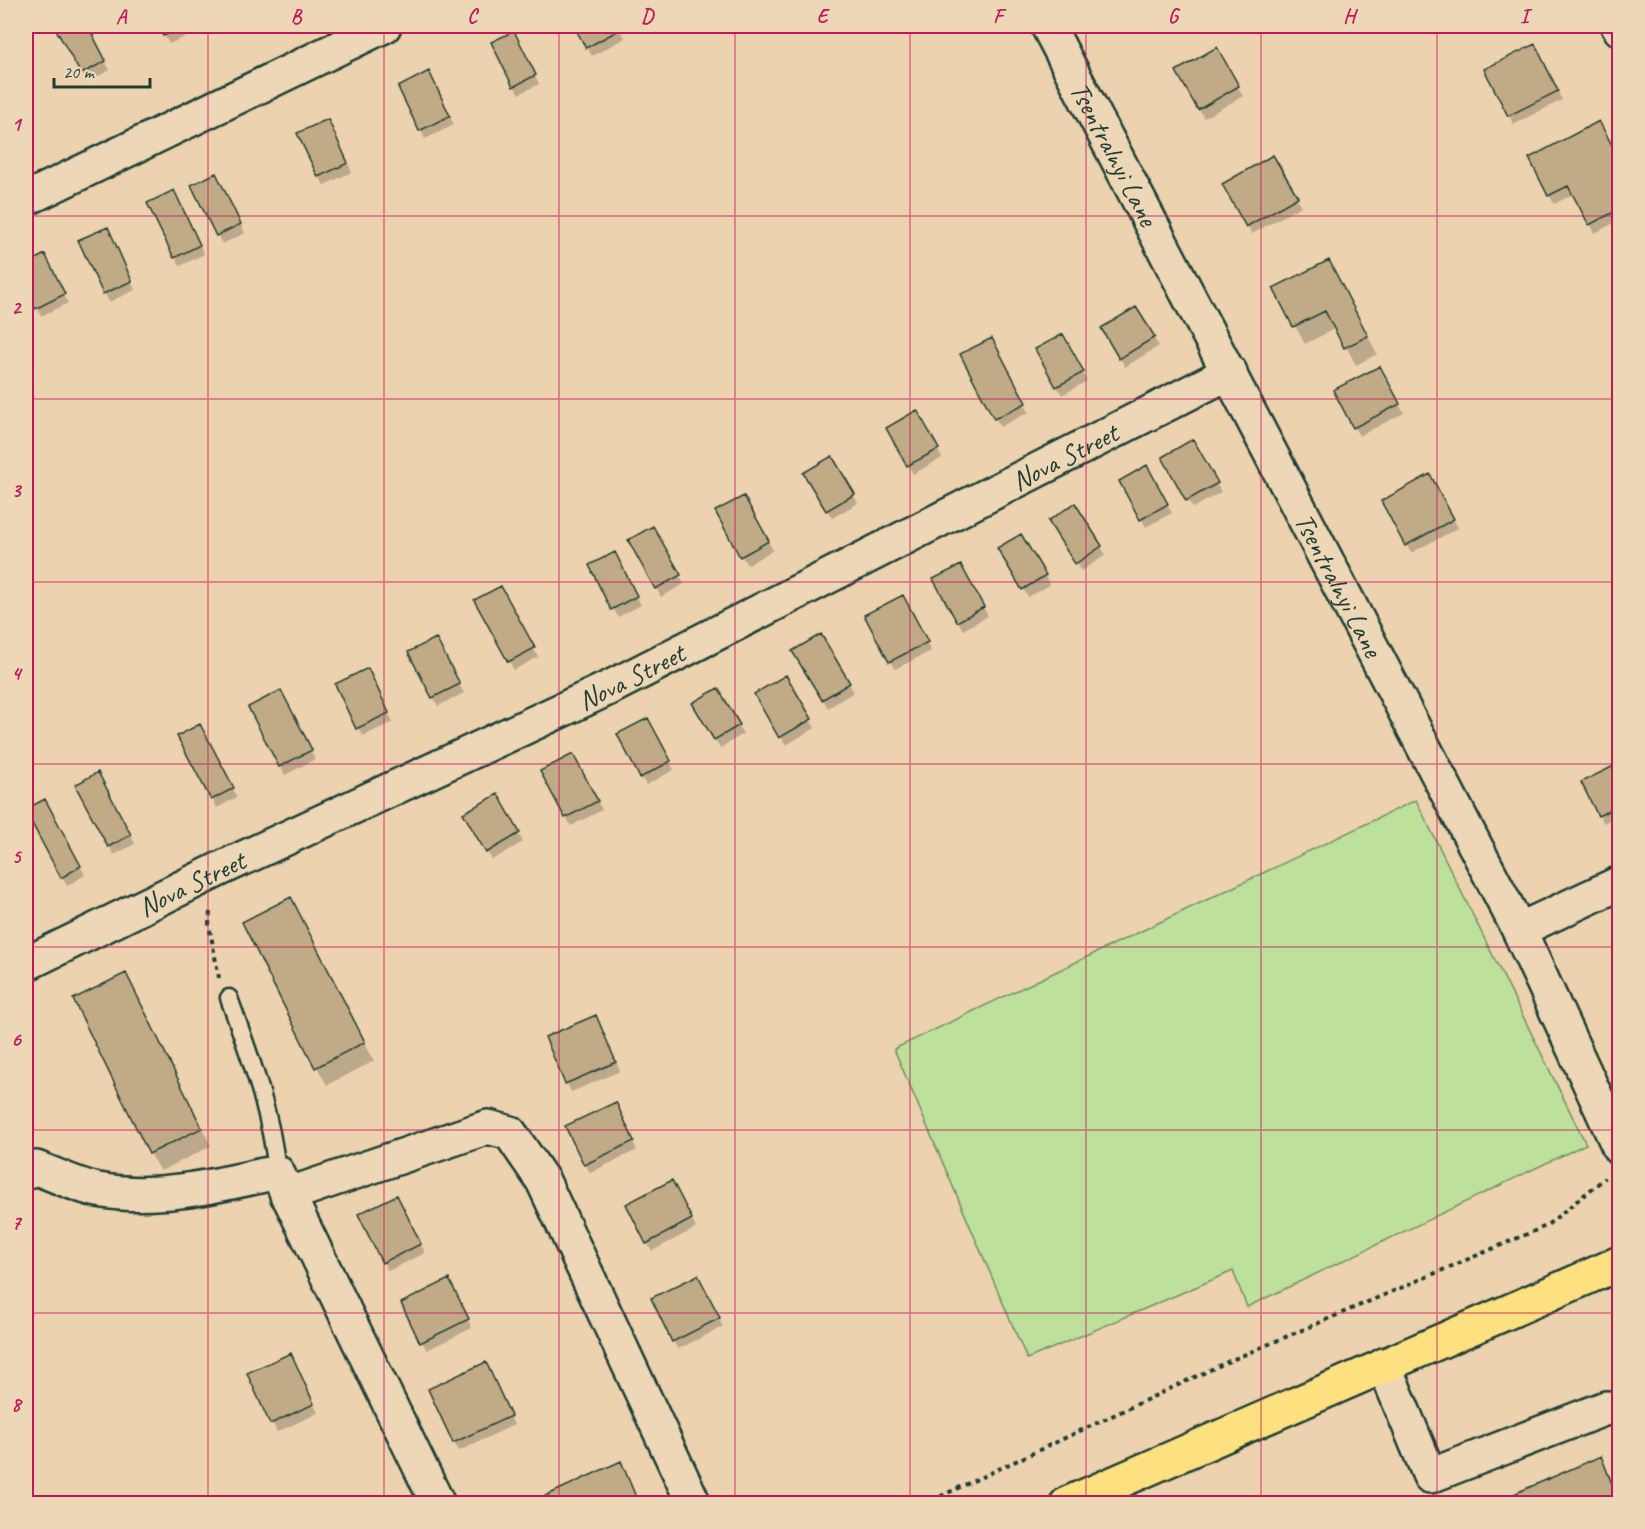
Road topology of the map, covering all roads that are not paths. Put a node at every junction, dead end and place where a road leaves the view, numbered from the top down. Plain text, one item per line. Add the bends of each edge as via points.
1 (384, 26) edge
2 (1048, 26) edge
3 (26, 199) edge
4 (1230, 372) junction
5 (1620, 883) edge
6 (1519, 930) junction
7 (26, 964) edge
8 (229, 998) road end
9 (1615, 1161) edge
10 (26, 1172) edge
11 (282, 1183) junction
12 (1620, 1263) edge
13 (1384, 1365) junction
14 (1615, 1416) edge
15 (438, 1503) edge
16 (694, 1503) edge
17 (1068, 1503) edge

1 - 3 street
2 - 4 street, Tsentralnyi Lane
4 - 6 street, Tsentralnyi Lane
4 - 7 street, Nova Street via 611,687
5 - 6 street
6 - 9 street, Tsentralnyi Lane
8 - 11 lane via 258,1080
10 - 11 street via 36,1168 97,1190 157,1194 220,1185
11 - 15 street
11 - 16 street via 488,1126 510,1133 543,1181
12 - 13 main road
13 - 14 street via 1430,1476
13 - 17 main road

